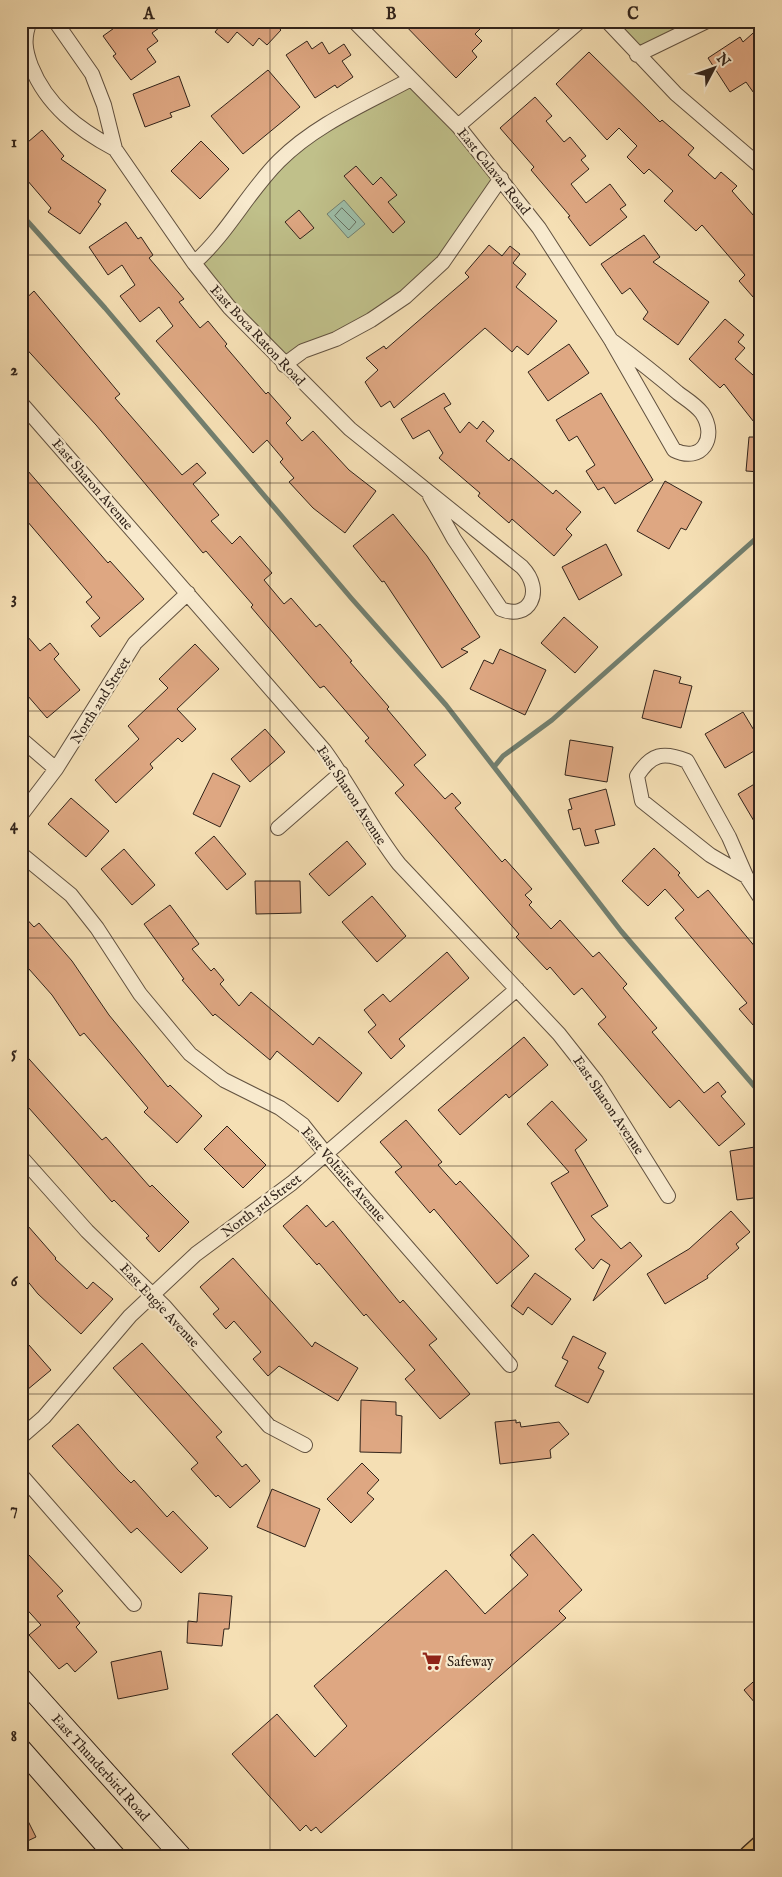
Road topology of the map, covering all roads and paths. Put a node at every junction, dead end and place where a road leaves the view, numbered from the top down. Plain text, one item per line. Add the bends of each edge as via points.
1 (30, 21) edge
2 (55, 21) edge
3 (354, 21) edge
4 (580, 21) edge
5 (607, 21) edge
6 (707, 21) edge
7 (637, 54) junction
8 (411, 79) junction
9 (458, 126) junction
10 (115, 149) junction
11 (761, 167) edge
12 (502, 178) junction
13 (194, 262) junction
14 (611, 340) junction
15 (284, 366) junction
16 (21, 403) edge
17 (430, 496) junction
18 (188, 593) junction
19 (21, 739) edge
20 (56, 769) junction
21 (341, 773) junction
22 (21, 815) edge
23 (278, 828) dead end
24 (21, 854) edge
25 (746, 876) junction
26 (761, 898) edge
27 (517, 989) junction
28 (326, 1154) junction
29 (21, 1157) edge
30 (668, 1196) dead end
31 (152, 1295) junction
32 (510, 1365) dead end
33 (21, 1437) edge
34 (305, 1445) dead end
35 (21, 1475) edge
36 (134, 1604) dead end
37 (21, 1678) edge
38 (21, 1749) edge
39 (761, 1847) edge
40 (115, 1856) edge
41 (181, 1856) edge
42 (751, 1856) edge

1 - 10 street, East Boca Raton Road via 24,41 27,56 34,74 54,105 80,129
2 - 10 street, East Boca Raton Road via 92,74
3 - 8 street, East Calavar Road
4 - 9 street
5 - 7 street
6 - 7 street
7 - 11 street via 676,94
8 - 9 street, East Calavar Road
8 - 13 street via 335,118 292,148 256,186 214,244
9 - 12 street, East Calavar Road
10 - 13 street, East Boca Raton Road
12 - 14 street, East Calavar Road via 539,228
12 - 15 street via 443,262 405,297 336,340 303,351
13 - 15 street, East Boca Raton Road via 229,307
14 - 14 street, East Calavar Road via 674,450 693,454 704,448 709,437 708,425 700,411
15 - 17 street, East Boca Raton Road via 350,429
16 - 18 street, East Sharon Avenue
17 - 17 street, East Boca Raton Road via 501,610 510,613 530,603 535,593 529,574
18 - 20 street, North 2nd Street via 135,643
18 - 21 street, East Sharon Avenue
19 - 20 street
20 - 22 street, North 2nd Street
21 - 23 street
21 - 27 street, East Sharon Avenue via 378,836 399,864
24 - 28 street, East Voltaire Avenue via 71,895 140,994 190,1054 224,1080 280,1108 303,1125
25 - 25 street via 729,836 686,761 665,754 654,758 637,776 642,801 710,855
25 - 26 street
27 - 28 street, North 3rd Street
27 - 30 street, East Sharon Avenue via 559,1034 596,1081
28 - 31 street, North 3rd Street via 196,1254
28 - 32 street, East Voltaire Avenue
29 - 31 street, East Eugie Avenue via 87,1231
31 - 33 street, North 3rd Street via 130,1316 44,1417
31 - 34 street, East Eugie Avenue via 269,1426
35 - 36 street
37 - 41 main road, East Thunderbird Road
38 - 40 main road
39 - 42 main road

